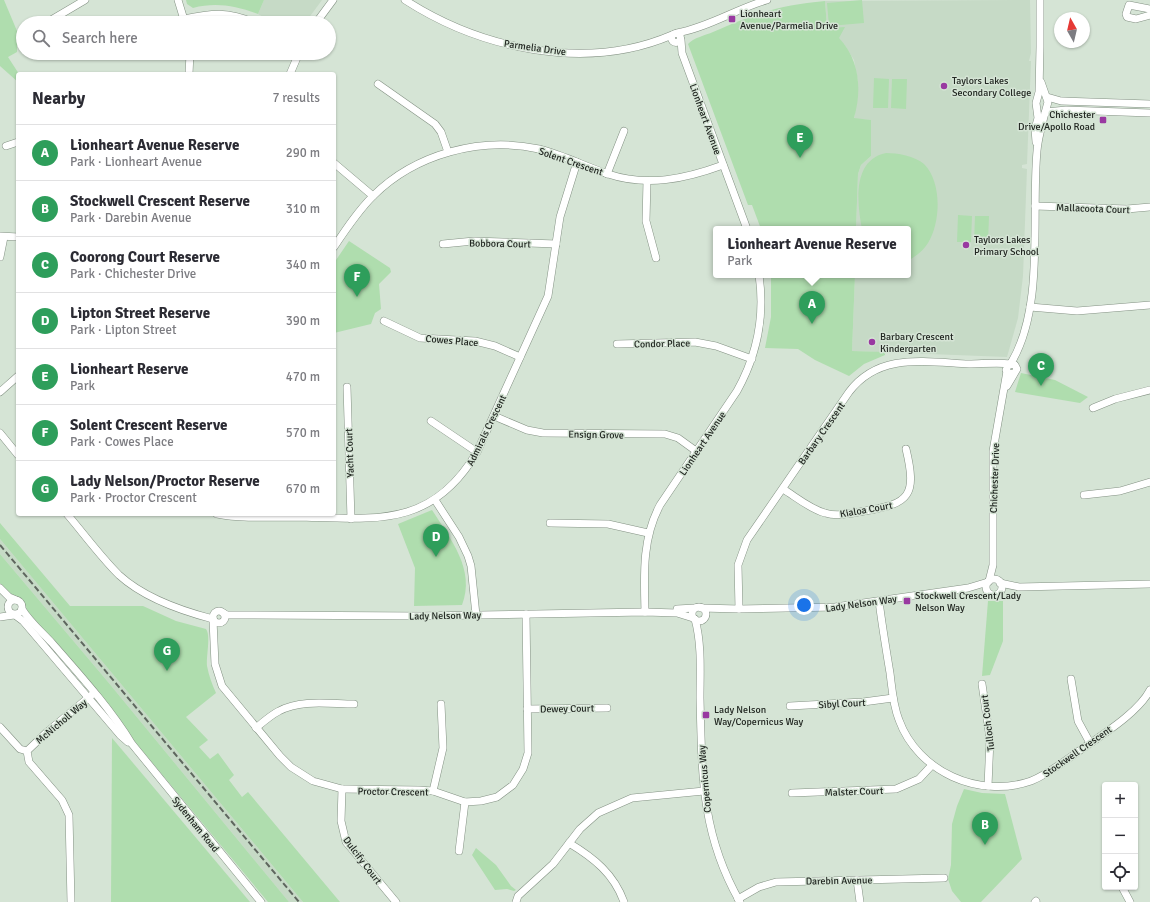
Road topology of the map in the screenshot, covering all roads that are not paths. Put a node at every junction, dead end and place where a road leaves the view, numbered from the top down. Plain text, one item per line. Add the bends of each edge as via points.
1 (85, 0) edge
2 (178, 0) edge
3 (333, 0) edge
4 (405, 0) edge
5 (767, 0) edge
6 (1039, 2) edge
7 (1150, 9) edge
8 (1150, 15) edge
9 (58, 16) edge
10 (183, 16) edge
11 (205, 16) edge
12 (238, 16) edge
13 (321, 16) edge
14 (676, 38) junction
15 (190, 60) edge
16 (296, 60) edge
17 (189, 72) edge
18 (291, 72) edge
19 (1039, 77) junction
20 (378, 84) dead end
21 (1038, 97) junction
22 (1047, 97) junction
23 (1150, 104) edge
24 (1037, 109) junction
25 (1045, 112) junction
26 (1150, 113) edge
27 (624, 131) dead end
28 (16, 143) edge
29 (6, 146) dead end
30 (1037, 150) junction
31 (448, 152) junction
32 (577, 162) junction
33 (336, 165) edge
34 (723, 165) junction
35 (607, 174) junction
36 (647, 181) junction
37 (373, 196) junction
38 (1035, 206) junction
39 (1150, 207) edge
40 (745, 226) edge
41 (2, 236) edge
42 (16, 237) edge
43 (336, 244) edge
44 (443, 244) dead end
45 (556, 244) junction
46 (0, 257) edge
47 (656, 258) dead end
48 (759, 278) edge
49 (1150, 305) edge
50 (1030, 307) junction
51 (384, 321) dead end
52 (617, 344) dead end
53 (520, 357) junction
54 (752, 359) junction
55 (1011, 368) junction
56 (16, 378) edge
57 (347, 387) dead end
58 (1150, 390) edge
59 (0, 392) edge
60 (1093, 408) dead end
61 (494, 416) junction
62 (431, 421) dead end
63 (0, 433) edge
64 (906, 449) dead end
65 (696, 451) junction
66 (477, 452) junction
67 (16, 453) edge
68 (1150, 482) edge
69 (782, 489) junction
70 (1084, 494) dead end
71 (435, 500) junction
72 (69, 516) edge
73 (277, 516) edge
74 (351, 519) junction
75 (550, 523) dead end
76 (648, 532) junction
77 (993, 565) junction
78 (989, 582) junction
79 (999, 582) junction
80 (1150, 584) edge
81 (1019, 587) junction
82 (0, 588) edge
83 (968, 588) junction
84 (999, 593) junction
85 (990, 594) junction
86 (16, 600) junction
87 (879, 601) junction
88 (7, 608) junction
89 (698, 608) junction
90 (22, 609) junction
91 (729, 609) junction
92 (739, 609) junction
93 (187, 610) junction
94 (220, 612) junction
95 (645, 612) junction
96 (526, 614) junction
97 (15, 615) junction
98 (244, 615) junction
99 (473, 615) junction
100 (0, 616) edge
101 (704, 617) junction
102 (213, 619) junction
103 (694, 619) junction
104 (223, 622) junction
105 (214, 648) junction
106 (699, 650) junction
107 (1071, 679) dead end
108 (982, 684) dead end
109 (1150, 690) edge
110 (92, 695) junction
111 (893, 698) junction
112 (354, 704) dead end
113 (441, 704) dead end
114 (790, 706) dead end
115 (607, 708) dead end
116 (527, 709) junction
117 (0, 727) edge
118 (256, 728) junction
119 (1090, 743) junction
120 (27, 751) junction
121 (932, 765) junction
122 (988, 786) junction
123 (342, 789) junction
124 (704, 791) junction
125 (433, 792) junction
126 (792, 793) dead end
127 (465, 802) junction
128 (569, 843) junction
129 (459, 851) dead end
130 (944, 878) dead end
131 (857, 880) junction
132 (1124, 890) edge
133 (739, 900) edge
134 (71, 902) edge
135 (261, 902) edge
136 (396, 902) edge
137 (516, 902) edge
138 (624, 902) edge
139 (860, 902) edge
140 (1130, 902) edge

1 - 9 street
2 - 10 street
3 - 13 street
4 - 14 street, Parmelia Drive via 433,17 464,31 497,42 529,48 559,52 597,52
5 - 14 street, Parmelia Drive via 744,7
6 - 19 street
7 - 8 street via 1129,5 1126,14 1132,19
11 - 12 street via 218,13
14 - 34 street, Lionheart Avenue
15 - 17 street
16 - 18 street
19 - 21 street
19 - 22 street
20 - 31 street via 434,124 441,132
21 - 22 street
21 - 24 street, Chichester Drive
22 - 23 street via 1061,101
22 - 25 street, Chichester Drive
24 - 25 street
24 - 30 street, Chichester Drive
25 - 26 street via 1066,110
25 - 30 street, Chichester Drive
27 - 35 street
28 - 29 street
30 - 38 street, Chichester Drive
31 - 32 street, Solent Crescent via 507,145 538,149
31 - 37 street, Solent Crescent via 414,167
32 - 35 street, Solent Crescent
32 - 45 street, Admirals Crescent via 560,217
33 - 37 street
34 - 36 street, Solent Crescent via 686,177
34 - 40 street, Lionheart Avenue
35 - 36 street, Solent Crescent
36 - 47 street via 646,221
37 - 43 street, Solent Crescent
38 - 39 street, Mallacoota Court via 1127,209
38 - 50 street, Chichester Drive
41 - 42 street
41 - 46 street
44 - 45 street, Bobbora Court via 474,241
45 - 53 street, Admirals Crescent via 548,296
48 - 54 street, Lionheart Avenue via 761,318
49 - 50 street via 1077,312
50 - 55 street, Chichester Drive
51 - 53 street, Cowes Place via 420,338 485,343
52 - 54 street, Condor Place via 695,342 716,346
53 - 61 street, Admirals Crescent
54 - 65 street, Lionheart Avenue via 737,390
55 - 69 street, Barbary Crescent via 904,362 881,367 867,374 849,392
55 - 77 street, Chichester Drive via 996,434 993,463
56 - 59 street
57 - 74 street, Yacht Court
58 - 60 street
61 - 65 street, Ensign Grove via 527,430 543,433 664,434 678,438
61 - 66 street, Admirals Crescent
62 - 66 street
63 - 67 street
64 - 69 street, Kialoa Court via 911,474 909,491 899,503 889,507 828,514 818,511
65 - 76 street, Lionheart Avenue via 660,505
66 - 71 street, Admirals Crescent via 458,480
68 - 70 street via 1120,491
69 - 92 street, Barbary Crescent via 742,552 738,565
71 - 74 street, Admirals Crescent via 412,511 390,517
71 - 99 street via 465,547 471,566
72 - 93 street, Lady Nelson Way via 108,563 125,579 148,595
73 - 74 street, Admirals Crescent
75 - 76 street via 608,524
76 - 95 street, Lionheart Avenue via 645,552
77 - 78 street, Chichester Drive
77 - 79 street, Chichester Drive
78 - 79 street
78 - 83 street, Lady Nelson Way
78 - 85 street via 986,588
79 - 81 street
79 - 84 street
80 - 81 street
81 - 84 street
82 - 86 street
82 - 88 street
83 - 85 street, Lady Nelson Way
83 - 87 street, Lady Nelson Way
84 - 85 street
86 - 88 street via 11,601
86 - 90 street
87 - 92 street, Lady Nelson Way via 822,608
87 - 111 street, Stockwell Crescent
88 - 97 street via 9,613
88 - 100 street
89 - 91 street, Lady Nelson Way
89 - 95 street, Lady Nelson Way via 666,608
89 - 101 street via 705,612
89 - 103 street via 692,613
90 - 97 street
90 - 110 street, Sydenham Road
91 - 92 street, Lady Nelson Way
91 - 101 street, Lady Nelson Way
93 - 94 street, Lady Nelson Way
93 - 102 street, Lady Nelson Way
94 - 98 street, Lady Nelson Way via 227,615
94 - 102 street via 213,615
94 - 104 street via 225,617
95 - 96 street, Lady Nelson Way
95 - 103 street, Lady Nelson Way via 677,613
96 - 99 street, Lady Nelson Way
96 - 116 street, Proctor Crescent
97 - 100 street
97 - 110 street, Sydenham Road
98 - 99 street, Lady Nelson Way
98 - 104 street, Lady Nelson Way
101 - 103 street via 698,621
101 - 106 street, Copernicus Way
102 - 104 street via 217,623
102 - 105 street, Proctor Crescent
103 - 106 street, Copernicus Way
104 - 105 street
105 - 118 street, Proctor Crescent via 215,668 222,686
106 - 124 street, Copernicus Way
107 - 119 street via 1078,722
108 - 122 street, Tulloch Court via 990,739
109 - 119 street, Stockwell Crescent via 1135,709
110 - 120 street, McNicholl Way
110 - 135 street, Sydenham Road via 120,735 132,744
111 - 114 street, Sibyl Court
111 - 121 street, Stockwell Crescent via 906,736
112 - 118 street via 301,704 288,707 278,711
113 - 125 street via 443,748
115 - 116 street, Dewey Court
116 - 127 street, Proctor Crescent via 528,753 523,769 513,785 497,797
117 - 120 street via 20,749
118 - 123 street, Proctor Crescent via 291,767 313,781
119 - 122 street, Stockwell Crescent via 1040,777 1013,786
120 - 134 street, McNicholl Way via 30,762 62,800 69,814
121 - 122 street, Stockwell Crescent via 964,782
121 - 126 street, Malster Court via 919,779 896,789
123 - 125 street, Proctor Crescent
123 - 136 street, Dulcify Court via 340,821 346,842
124 - 128 street via 645,796 621,802 589,820
124 - 133 street, Copernicus Way via 714,845
125 - 127 street, Proctor Crescent
127 - 129 street
128 - 137 street via 553,864 518,896
128 - 138 street via 603,867 618,887
130 - 131 street, Darebin Avenue
131 - 133 street, Darebin Avenue via 776,882 759,887
131 - 139 street
132 - 140 street

